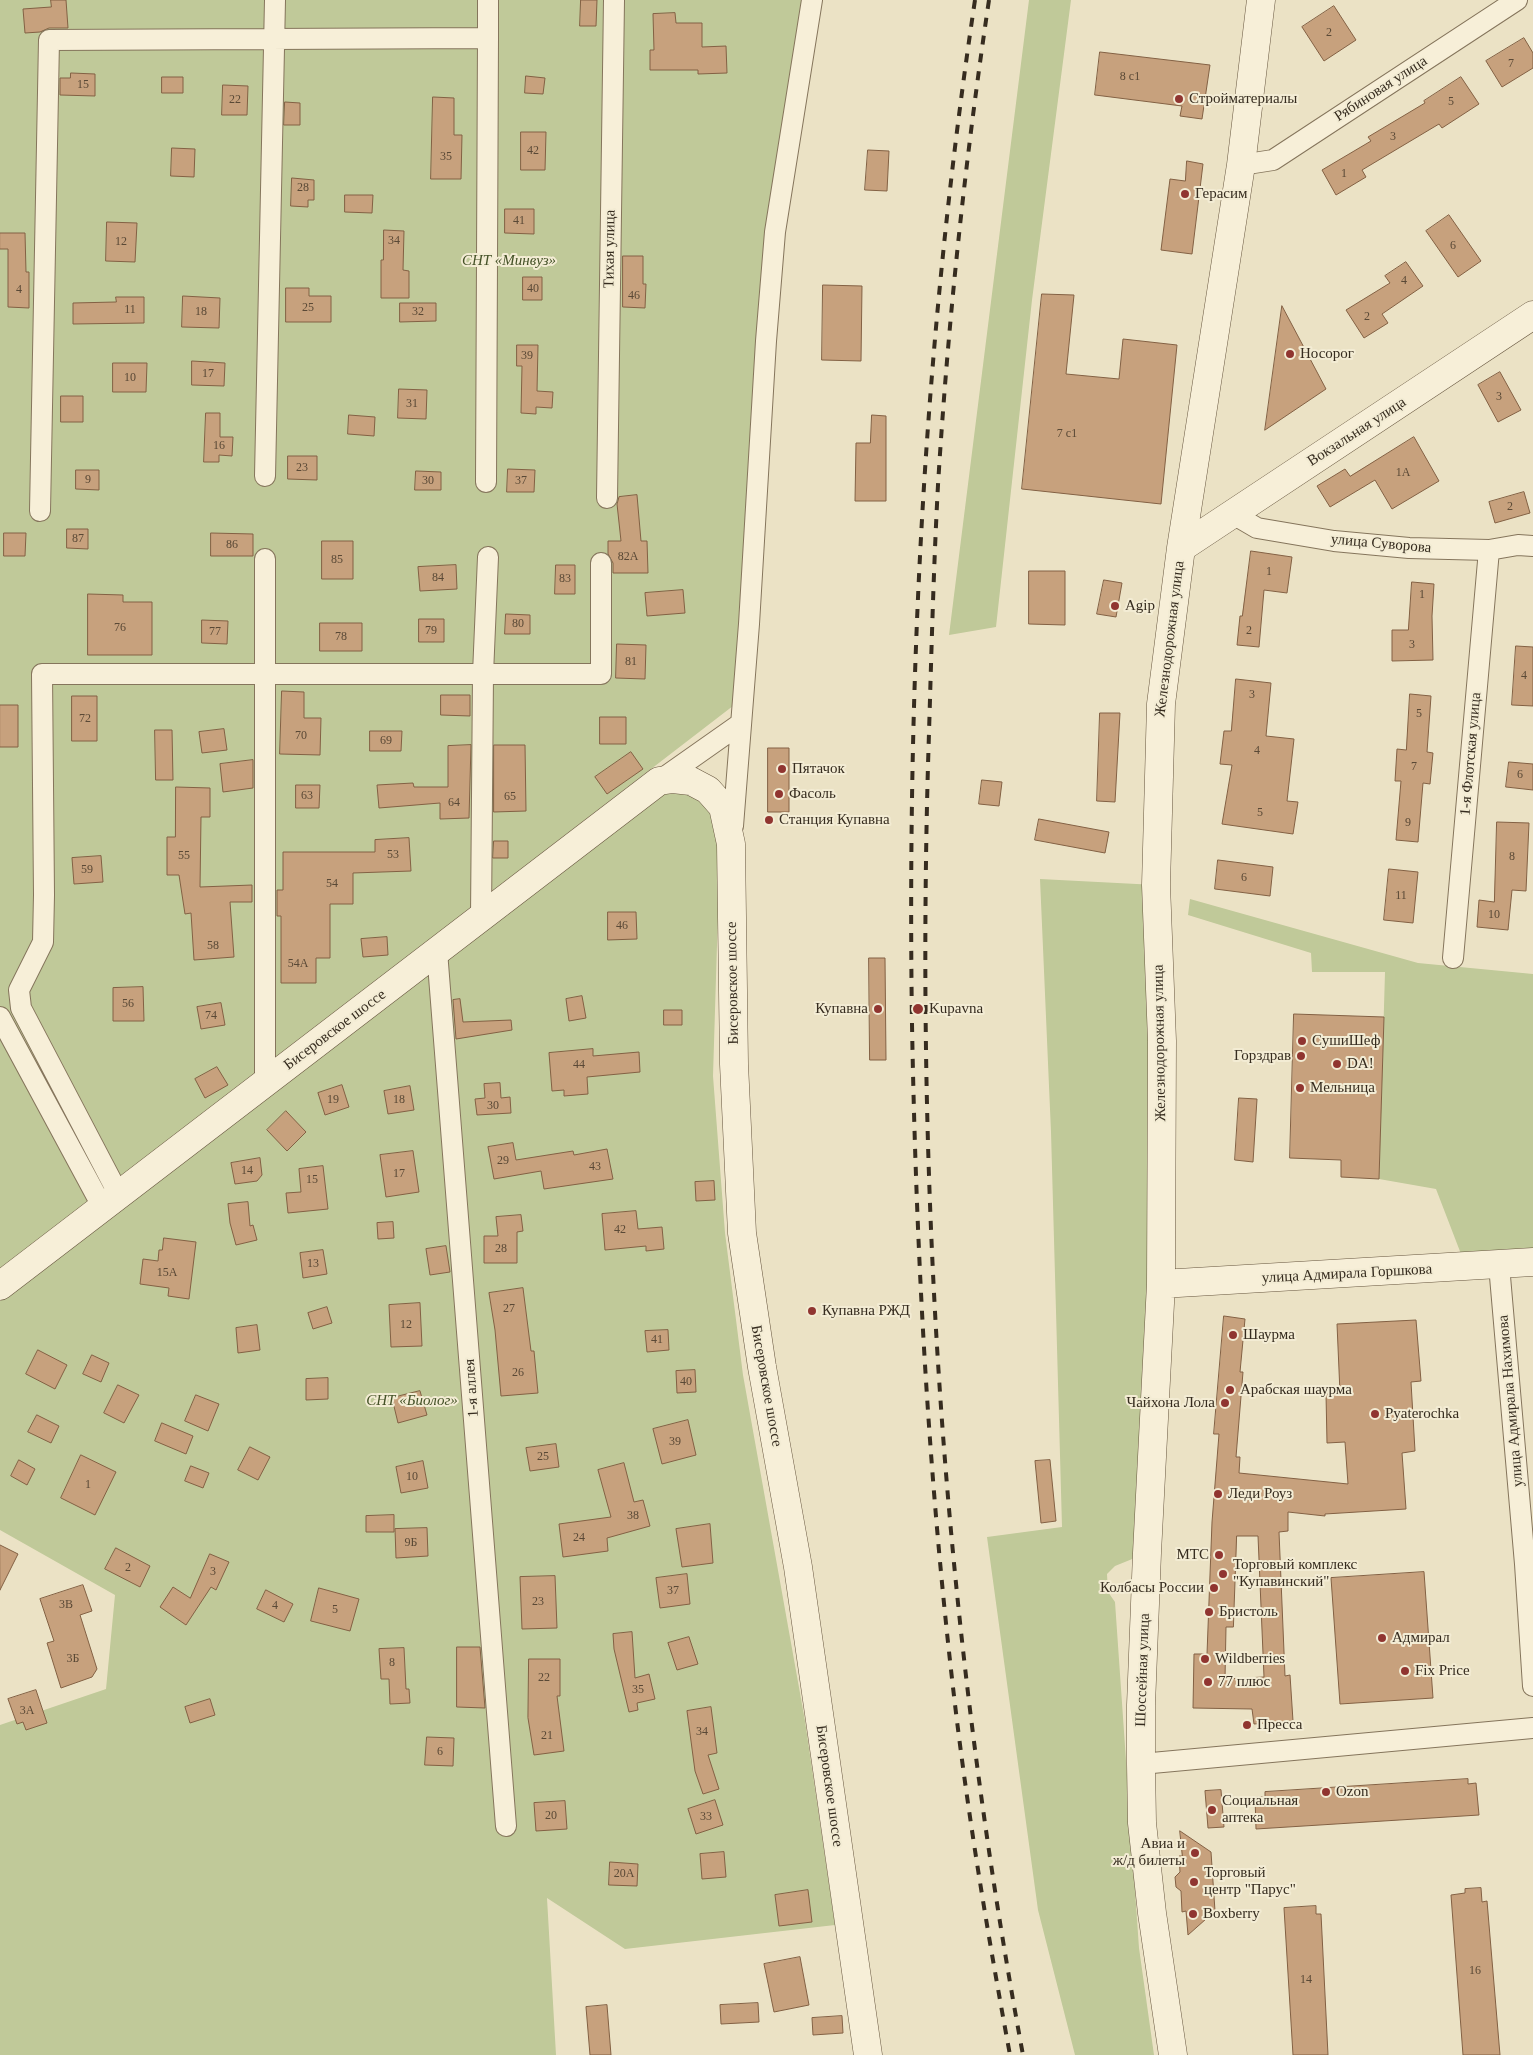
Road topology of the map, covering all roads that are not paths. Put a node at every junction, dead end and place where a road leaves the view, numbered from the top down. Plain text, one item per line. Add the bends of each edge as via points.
1 (275, 0) edge
2 (488, 0) edge
3 (614, 0) edge
4 (812, 0) edge
5 (1262, 0) edge
6 (1517, 0) edge
7 (274, 38) junction
8 (488, 38) junction
9 (1241, 165) junction
10 (1533, 315) edge
11 (265, 476) dead end
12 (486, 482) dead end
13 (606, 498) dead end
14 (40, 511) dead end
15 (1233, 514) junction
16 (1533, 546) edge
17 (1181, 548) junction
18 (1489, 550) junction
19 (488, 558) dead end
20 (264, 559) dead end
21 (601, 563) dead end
22 (264, 673) junction
23 (483, 674) junction
24 (740, 724) junction
25 (659, 781) junction
26 (732, 844) junction
27 (481, 917) junction
28 (437, 951) junction
29 (1453, 958) dead end
30 (0, 1017) edge
31 (265, 1083) junction
32 (111, 1202) junction
33 (1533, 1262) edge
34 (1499, 1265) junction
35 (1162, 1284) junction
36 (0, 1286) edge
37 (1533, 1686) edge
38 (1533, 1728) edge
39 (1141, 1764) junction
40 (506, 1826) dead end
41 (868, 2055) edge
42 (1173, 2055) edge

1 - 7 street
2 - 8 street
3 - 13 street, Тихая улица
4 - 24 street via 775,232
5 - 9 main road, Железнодорожная улица
6 - 9 street, Рябиновая улица via 1273,160
7 - 8 street
7 - 11 street
7 - 14 street via 49,40
8 - 12 street
9 - 17 main road, Железнодорожная улица
10 - 15 main road, Вокзальная улица
15 - 17 main road, Вокзальная улица
15 - 18 street, улица Суворова via 1257,528 1334,541 1409,548
16 - 18 street, улица Суворова
17 - 35 main road, Железнодорожная улица via 1161,704 1156,885 1162,1041
18 - 29 street, 1-я Флотская улица
19 - 23 street
20 - 22 street
21 - 23 street via 601,674
22 - 23 street
22 - 31 street
22 - 32 street via 42,674 43,942 19,990 21,1008
23 - 27 street
24 - 25 street
24 - 26 street
25 - 26 main road, Бисеровское шоссе via 691,781 708,790 723,807
25 - 27 main road, Бисеровское шоссе
26 - 41 main road, Бисеровское шоссе via 734,1064 742,1233 798,1567
27 - 28 main road, Бисеровское шоссе
28 - 31 main road, Бисеровское шоссе
28 - 40 street, 1-я аллея
30 - 32 street
31 - 32 main road, Бисеровское шоссе
32 - 36 main road, Бисеровское шоссе
33 - 34 main road, улица Адмирала Горшкова
34 - 35 main road, улица Адмирала Горшкова
34 - 37 street, улица Адмирала Нахимова
35 - 39 main road, Шоссейная улица via 1147,1553
38 - 39 street
39 - 42 main road, Шоссейная улица via 1142,1823

